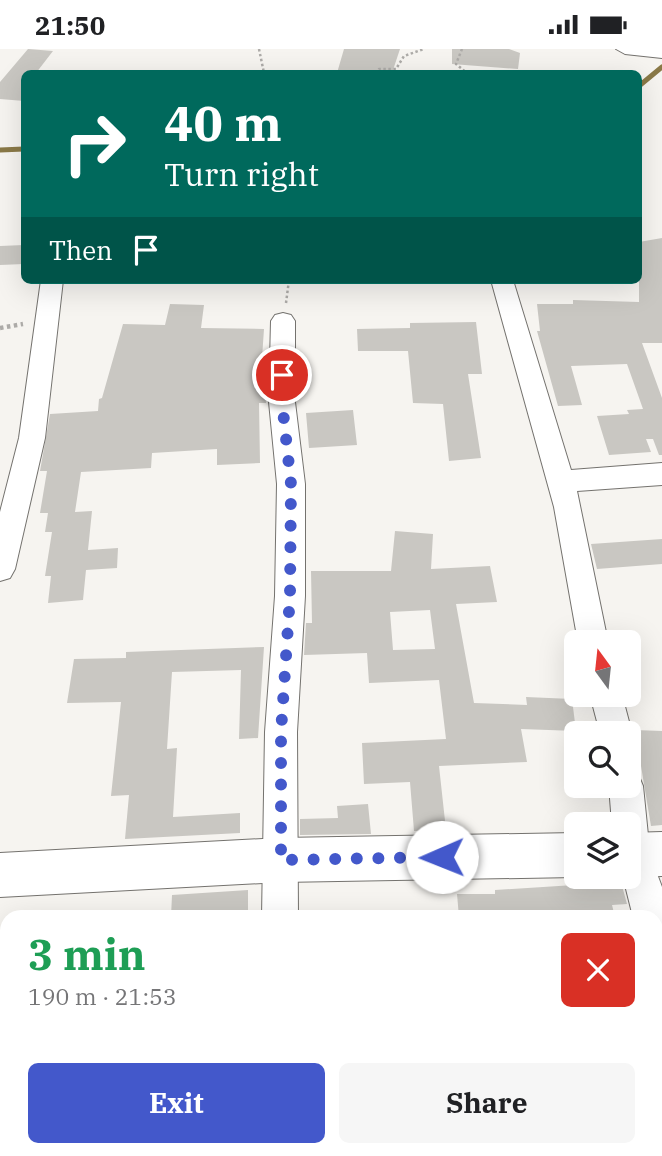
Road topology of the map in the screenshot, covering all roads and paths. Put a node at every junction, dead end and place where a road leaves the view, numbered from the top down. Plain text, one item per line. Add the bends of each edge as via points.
1 (259, 49) edge
2 (424, 49) edge
3 (462, 49) edge
4 (625, 49) edge
5 (662, 53) edge
6 (263, 70) edge
7 (378, 70) edge
8 (463, 70) edge
9 (51, 284) edge
10 (503, 284) edge
11 (283, 321) dead end
12 (662, 474) edge
13 (561, 481) junction
14 (0, 569) edge
15 (591, 630) edge
16 (641, 854) edge
17 (564, 855) edge
18 (281, 860) junction
19 (0, 875) edge
20 (280, 910) edge
21 (649, 910) edge

1 - 6 path
2 - 7 path via 404,55 396,69
3 - 8 path via 456,64
4 - 5 street
9 - 14 street via 32,438
10 - 13 street
11 - 18 street via 282,402 291,498 281,732
12 - 13 street
13 - 15 street
16 - 21 street
17 - 18 street
18 - 19 street
18 - 20 street

